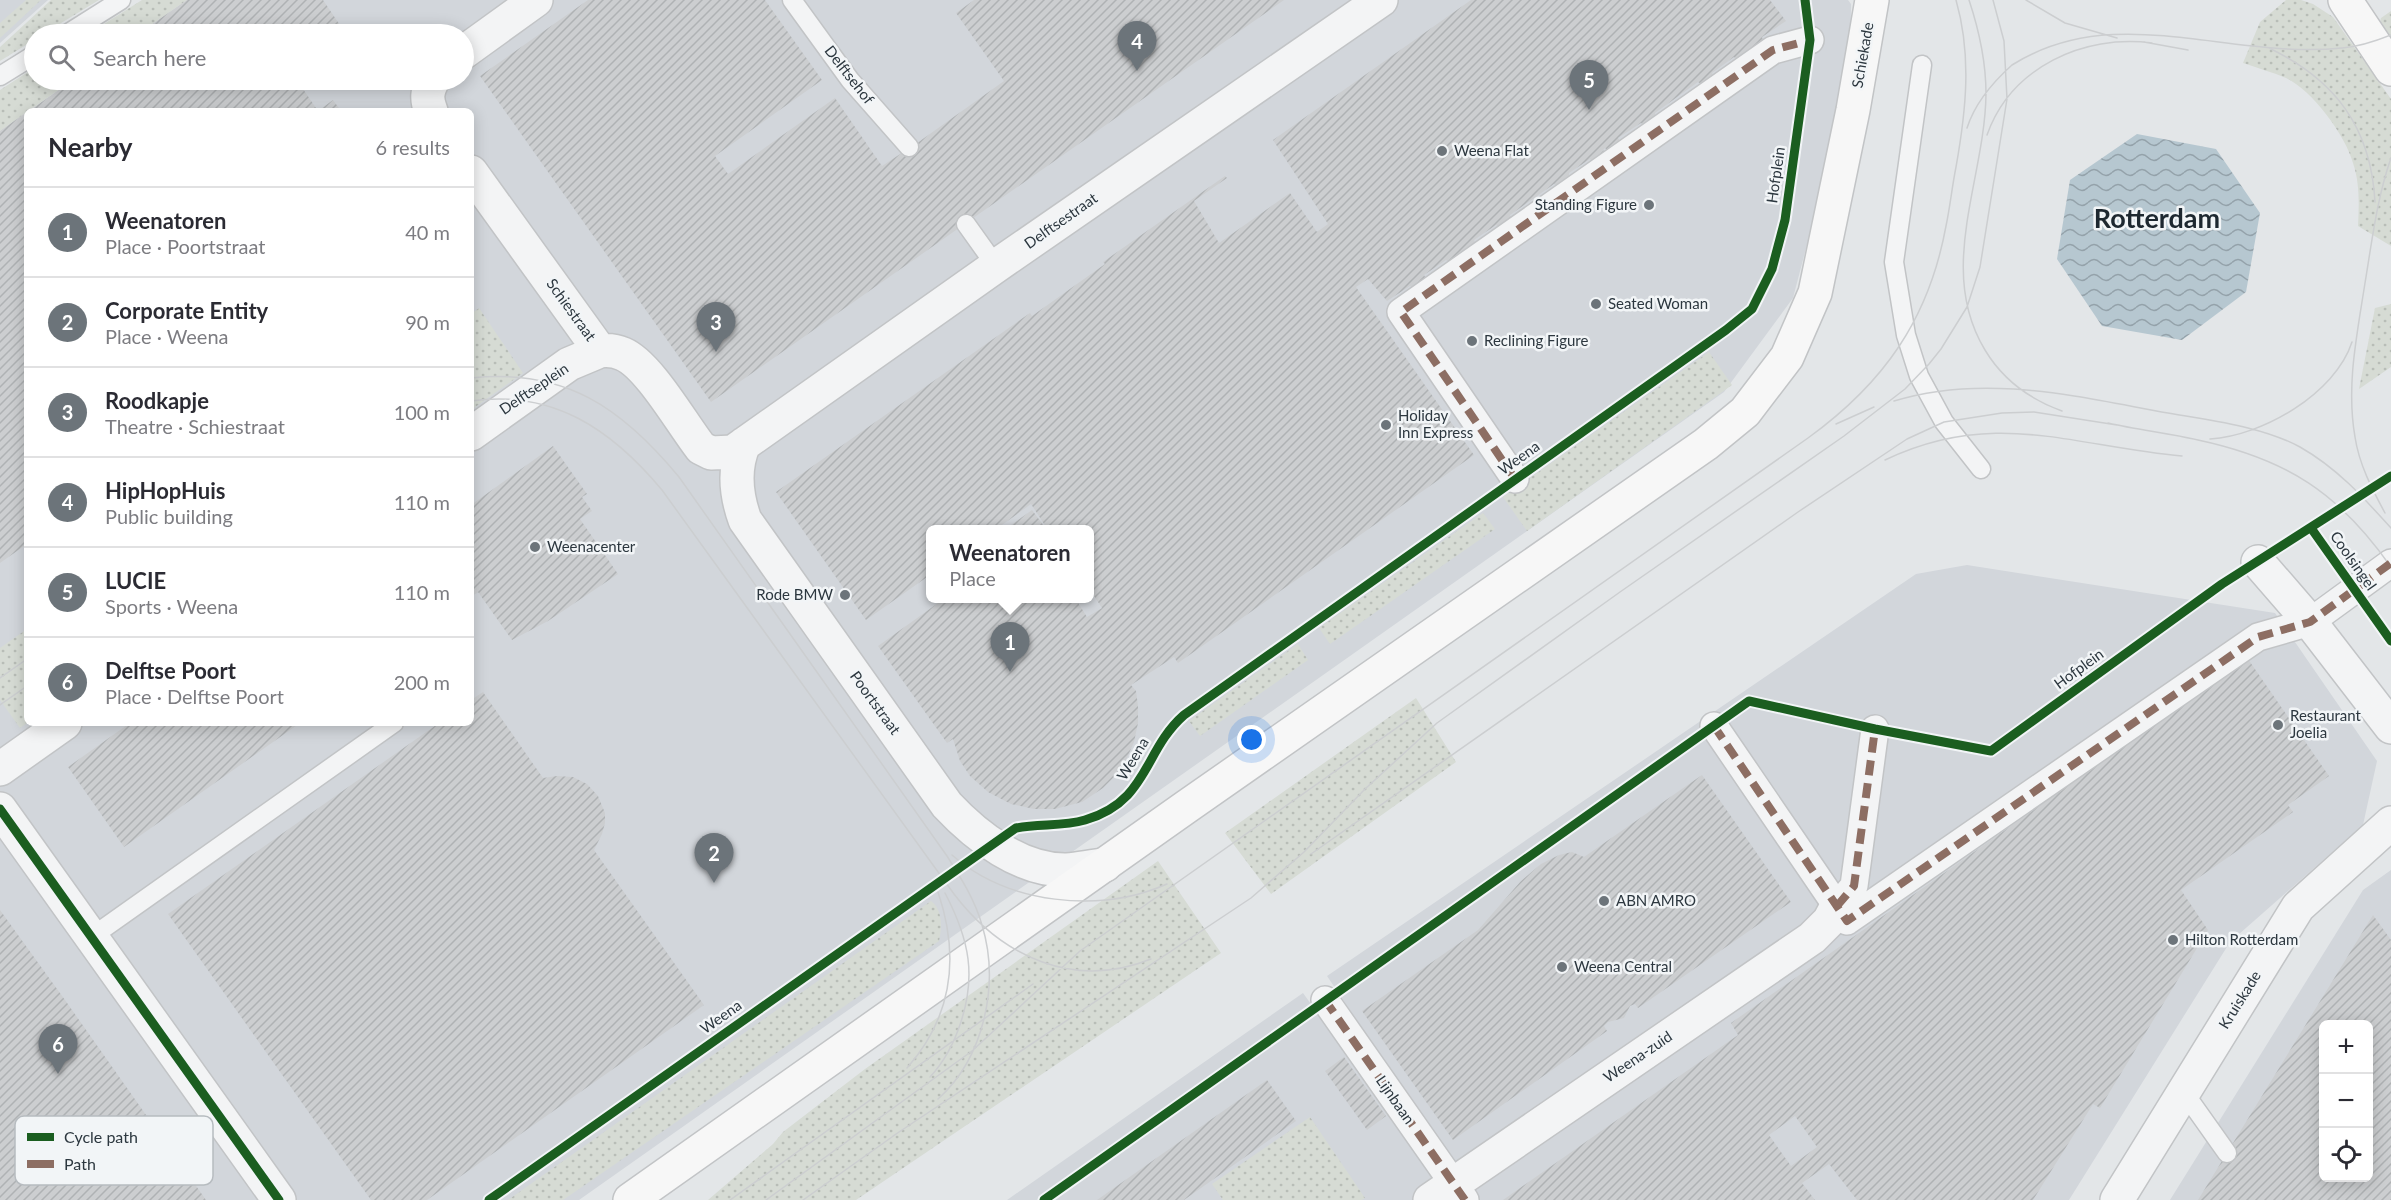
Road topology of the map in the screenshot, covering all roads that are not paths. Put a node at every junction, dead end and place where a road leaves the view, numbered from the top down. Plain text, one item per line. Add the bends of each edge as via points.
1 (121, 0) edge
2 (536, 0) edge
3 (792, 0) edge
4 (1381, 0) edge
5 (1872, 0) edge
6 (2345, 0) edge
7 (82, 24) edge
8 (1810, 40) dead end
9 (474, 45) edge
10 (24, 61) edge
11 (1922, 65) dead end
12 (2391, 69) edge
13 (0, 76) edge
14 (427, 90) edge
15 (430, 108) edge
16 (909, 147) dead end
17 (474, 176) edge
18 (966, 224) dead end
19 (996, 266) junction
20 (600, 351) junction
21 (474, 432) edge
22 (744, 444) junction
23 (1981, 469) dead end
24 (1515, 479) dead end
25 (2258, 562) dead end
26 (2391, 563) edge
27 (2310, 622) junction
28 (61, 726) edge
29 (390, 726) edge
30 (1714, 726) dead end
31 (2391, 727) edge
32 (1875, 729) dead end
33 (0, 769) edge
34 (0, 809) edge
35 (2391, 823) edge
36 (1105, 865) junction
37 (1837, 906) junction
38 (90, 938) junction
39 (1325, 1000) dead end
40 (2183, 1091) junction
41 (2227, 1153) dead end
42 (1450, 1194) edge
43 (279, 1200) edge
44 (630, 1200) edge
45 (2117, 1200) edge

1 - 7 lane
2 - 9 street
3 - 16 lane, Delftsehof via 850,80
4 - 19 street, Delftsestraat
5 - 36 main road, Schiekade via 1815,293 1787,357 1745,412 1706,444
6 - 12 main road
8 - 24 street, Weena via 1773,50 1401,312
10 - 13 lane
11 - 23 lane via 1894,262 1906,335 1919,376 1944,422
14 - 15 street
17 - 20 street, Schiestraat
18 - 19 lane
19 - 22 street, Delftsestraat
20 - 21 street, Delftseplein via 570,364
20 - 22 street, Schiestraat via 624,354 635,362 701,448 723,453 733,452
22 - 36 street, Poortstraat via 737,485 745,520 947,805 994,844 1036,866 1066,870
25 - 27 street
26 - 27 street
27 - 31 street
27 - 37 street via 2258,637 1847,921
28 - 33 street
29 - 38 lane
30 - 37 street
32 - 37 street via 1854,886
34 - 38 street
35 - 40 street, Kruiskade via 2298,907
36 - 44 main road
37 - 42 street, Weena-zuid via 1812,938
38 - 43 street
39 - 42 street, Lijnbaan
40 - 41 lane
40 - 45 street, Kruiskade

